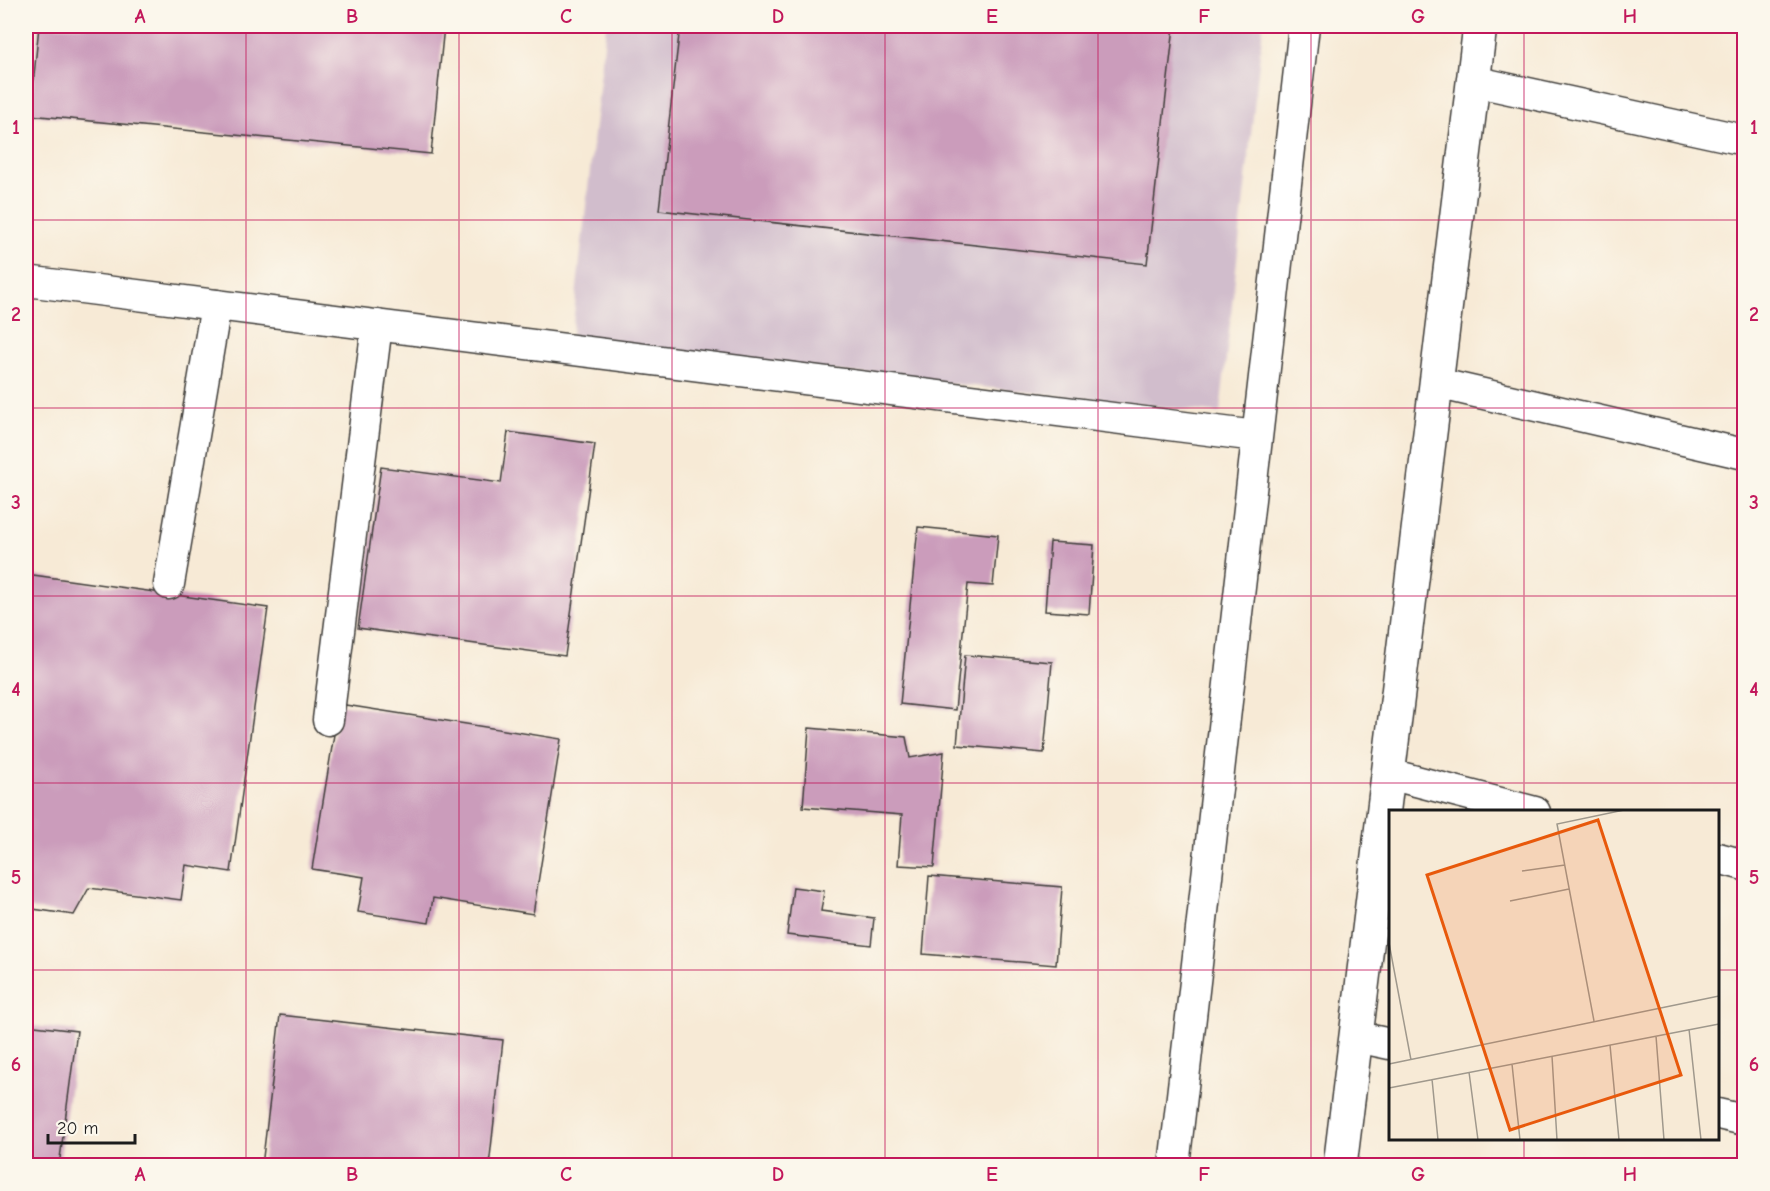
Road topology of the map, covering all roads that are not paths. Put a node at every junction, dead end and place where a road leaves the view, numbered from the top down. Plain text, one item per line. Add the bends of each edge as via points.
1 (1304, 26) edge
2 (1480, 26) edge
3 (1473, 81) junction
4 (1744, 140) edge
5 (26, 281) edge
6 (216, 305) junction
7 (377, 325) junction
8 (1436, 383) junction
9 (1256, 436) junction
10 (1744, 454) edge
11 (169, 584) dead end
12 (328, 720) dead end
13 (1389, 774) junction
14 (1527, 810) edge
15 (1719, 858) edge
16 (1744, 865) edge
17 (1357, 1037) junction
18 (1389, 1044) edge
19 (1719, 1114) edge
20 (1744, 1120) edge
21 (1174, 1166) edge
22 (1340, 1166) edge

1 - 9 street
2 - 3 main road
3 - 4 street
3 - 8 main road
5 - 6 street
6 - 7 street
6 - 11 street
7 - 9 street
7 - 12 street
8 - 10 street
8 - 13 main road
9 - 21 street
13 - 14 street
13 - 17 main road
15 - 16 street
17 - 18 street
17 - 22 main road
19 - 20 street

